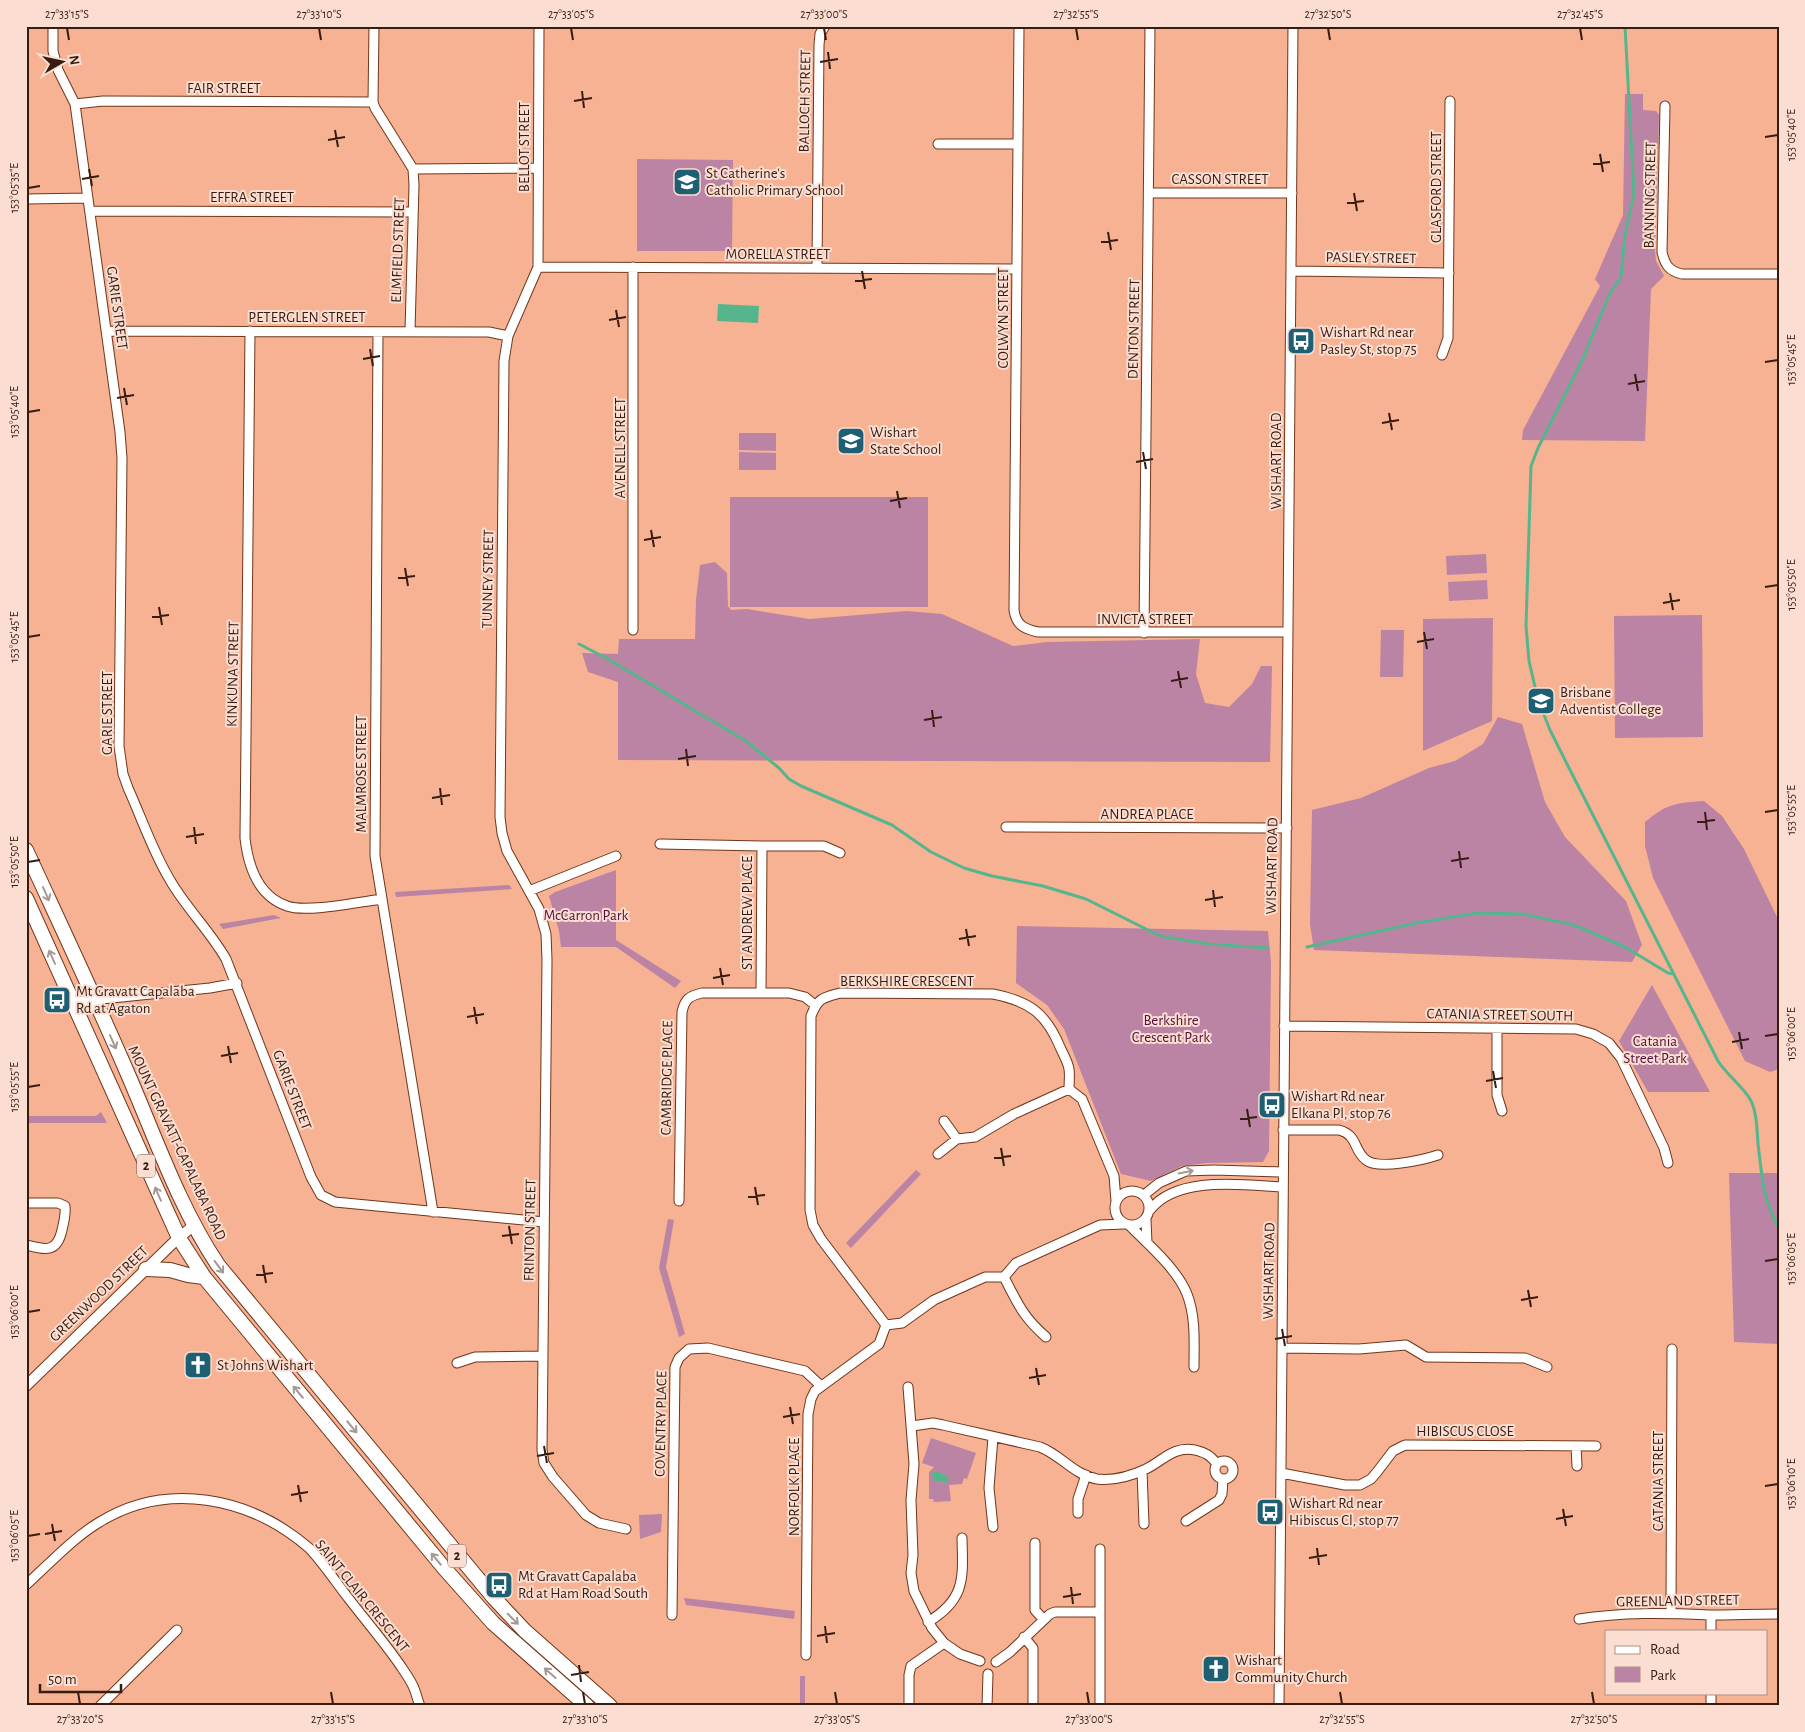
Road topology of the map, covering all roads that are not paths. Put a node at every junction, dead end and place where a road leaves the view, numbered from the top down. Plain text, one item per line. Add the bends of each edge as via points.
1 (53, 26) edge
2 (374, 26) edge
3 (539, 26) edge
4 (825, 26) edge
5 (1019, 26) edge
6 (1150, 26) edge
7 (1293, 26) edge
8 (373, 102) junction
9 (1450, 102) dead end
10 (75, 104) junction
11 (1665, 106) dead end
12 (938, 144) dead end
13 (1018, 144) junction
14 (538, 168) junction
15 (413, 169) junction
16 (1149, 193) junction
17 (1292, 193) junction
18 (88, 198) junction
19 (26, 199) edge
20 (90, 211) junction
21 (413, 212) junction
22 (538, 267) junction
23 (634, 267) junction
24 (817, 268) junction
25 (1017, 269) junction
26 (1292, 271) junction
27 (1449, 273) junction
28 (1779, 274) edge
29 (106, 331) junction
30 (250, 331) junction
31 (378, 332) junction
32 (410, 332) junction
33 (508, 336) junction
34 (1442, 355) dead end
35 (1014, 610) joint
36 (633, 630) dead end
37 (1288, 632) junction
38 (1144, 633) junction
39 (1006, 827) dead end
40 (1287, 828) junction
41 (660, 844) dead end
42 (762, 846) junction
43 (26, 850) edge
44 (840, 854) dead end
45 (616, 856) dead end
46 (529, 891) junction
47 (26, 898) edge
48 (382, 899) junction
49 (237, 983) junction
50 (760, 993) junction
51 (94, 1000) junction
52 (72, 1002) junction
53 (815, 1004) junction
54 (1284, 1026) junction
55 (1497, 1028) junction
56 (1068, 1088) junction
57 (1502, 1111) dead end
58 (944, 1121) dead end
59 (1283, 1130) junction
60 (957, 1140) junction
61 (938, 1154) dead end
62 (1438, 1155) dead end
63 (1668, 1163) dead end
64 (1283, 1172) junction
65 (1114, 1176) junction
66 (1283, 1187) junction
67 (1131, 1191) junction
68 (1144, 1195) junction
69 (679, 1201) dead end
70 (26, 1203) edge
71 (1115, 1205) junction
72 (1150, 1210) junction
73 (433, 1212) junction
74 (1146, 1220) junction
75 (544, 1222) junction
76 (194, 1225) junction
77 (1100, 1225) junction
78 (1127, 1225) junction
79 (179, 1238) junction
80 (1148, 1243) junction
81 (26, 1246) edge
82 (146, 1269) junction
83 (204, 1277) junction
84 (1004, 1277) junction
85 (886, 1325) junction
86 (1046, 1337) dead end
87 (1282, 1348) junction
88 (1672, 1349) dead end
89 (542, 1356) junction
90 (457, 1363) dead end
91 (1194, 1367) dead end
92 (1546, 1367) dead end
93 (26, 1386) edge
94 (821, 1386) junction
95 (908, 1387) dead end
96 (912, 1426) junction
97 (993, 1437) junction
98 (1576, 1446) junction
99 (1596, 1446) dead end
100 (1217, 1464) junction
101 (1576, 1466) dead end
102 (1142, 1471) junction
103 (1281, 1474) junction
104 (1086, 1475) junction
105 (1223, 1479) junction
106 (1078, 1513) dead end
107 (1186, 1522) dead end
108 (1144, 1524) dead end
109 (992, 1527) dead end
110 (626, 1528) dead end
111 (962, 1538) dead end
112 (1035, 1543) dead end
113 (1100, 1549) dead end
114 (26, 1585) edge
115 (1100, 1612) junction
116 (1671, 1613) junction
117 (1779, 1614) edge
118 (672, 1615) dead end
119 (1711, 1615) junction
120 (1043, 1619) junction
121 (1579, 1619) dead end
122 (928, 1622) junction
123 (177, 1630) dead end
124 (1711, 1630) edge
125 (1024, 1638) junction
126 (944, 1643) junction
127 (806, 1655) dead end
128 (980, 1660) dead end
129 (996, 1662) dead end
130 (988, 1674) dead end
131 (100, 1706) edge
132 (420, 1706) edge
133 (586, 1706) edge
134 (610, 1706) edge
135 (909, 1706) edge
136 (987, 1706) edge
137 (1033, 1706) edge
138 (1100, 1706) edge
139 (1279, 1706) edge

1 - 10 street, GARIE STREET via 58,70
2 - 8 street
3 - 14 street, BELLOT STREET
4 - 24 street, BALLOCH STREET via 819,45
5 - 13 street, COLWYN STREET
6 - 16 street, DENTON STREET
7 - 17 street, WISHART ROAD
8 - 10 street, FAIR STREET via 103,101
8 - 15 street
9 - 27 street, GLASFORD STREET
10 - 18 street, GARIE STREET
11 - 28 street, BANNING STREET via 1662,252 1665,264 1682,274
12 - 13 street
13 - 25 street, COLWYN STREET
14 - 15 street
14 - 22 street, BELLOT STREET
15 - 21 street, ELMFIELD STREET
16 - 17 street, CASSON STREET
16 - 38 street, DENTON STREET
17 - 26 street, WISHART ROAD
18 - 19 street
18 - 20 street, GARIE STREET
20 - 21 street, EFFRA STREET
20 - 29 street, GARIE STREET
21 - 32 street, ELMFIELD STREET
22 - 23 street, MORELLA STREET
22 - 33 street, TUNNEY STREET
23 - 24 street, MORELLA STREET
23 - 36 street, AVENELL STREET
24 - 25 street, MORELLA STREET
25 - 35 street, COLWYN STREET
26 - 27 street, PASLEY STREET
26 - 37 street, WISHART ROAD
27 - 34 street, GLASFORD STREET via 1448,338
29 - 30 street, PETERGLEN STREET
29 - 49 street, GARIE STREET via 122,458 119,746 123,774 169,879 218,944
30 - 31 street, PETERGLEN STREET
30 - 48 street, KINKUNA STREET via 247,859 263,889 274,900 287,906 305,909
31 - 32 street, PETERGLEN STREET
31 - 48 street, MALMROSE STREET via 374,832
32 - 33 street, PETERGLEN STREET via 489,332
33 - 46 street, TUNNEY STREET via 504,361 500,817 507,851
35 - 38 street, INVICTA STREET via 1018,623 1038,632
37 - 38 street, INVICTA STREET
37 - 40 street, WISHART ROAD
39 - 40 street, ANDREA PLACE
40 - 54 street, WISHART ROAD
41 - 42 street, ST ANDREW PLACE
42 - 44 street via 824,846
42 - 50 street, ST ANDREW PLACE
43 -> 51 highway, MOUNT GRAVATT-CAPALABA ROAD / 2
45 - 46 street
46 - 75 street, FRINTON STREET via 539,909 546,934
52 -> 47 highway, 2
48 - 73 street, MALMROSE STREET
49 - 51 street
49 - 73 street, GARIE STREET via 311,1177 321,1195 335,1202
50 - 53 street, CAMBRIDGE PLACE via 789,993 805,997
50 - 69 street, CAMBRIDGE PLACE via 702,993 685,1001 682,1012
51 - 52 street
51 -> 76 highway, MOUNT GRAVATT-CAPALABA ROAD / 2
79 -> 52 highway, 2
53 - 56 street, BERKSHIRE CRESCENT via 822,998 840,993 993,994 1013,998 1028,1005 1053,1030 1069,1068
53 - 85 street via 811,1016 811,1218 821,1239
54 - 55 street, CATANIA STREET SOUTH
54 - 59 street, WISHART ROAD
55 - 57 street via 1497,1095
55 - 63 street, CATANIA STREET SOUTH via 1576,1029 1594,1034 1609,1044 1621,1058
56 - 60 street via 975,1137
56 - 65 street via 1082,1099
58 - 60 street
59 - 62 street via 1346,1132 1367,1162 1379,1164 1414,1162
59 - 64 street, WISHART ROAD
60 - 61 street
64 - 66 street, WISHART ROAD
68 -> 64 street via 1159,1183 1186,1171
65 - 67 street
65 - 71 street
66 - 72 street via 1212,1184 1169,1193
66 - 87 street, WISHART ROAD
67 - 68 street
67 - 71 street via 1122,1194
68 - 72 street
70 - 81 street via 58,1203 65,1206 66,1212 59,1241 52,1248
71 - 77 street
71 - 78 street via 1117,1218
72 - 74 street
73 - 75 street, GARIE STREET
74 - 78 street via 1141,1224
74 - 80 street
75 - 89 street, FRINTON STREET
76 - 79 street, GREENWOOD STREET
76 -> 134 highway, MOUNT GRAVATT-CAPALABA ROAD / 2 via 226,1276 494,1598 525,1631
77 - 78 street
77 - 84 street via 1016,1263
78 - 80 street
79 - 82 street, GREENWOOD STREET
79 - 83 highway, 2
80 - 91 street via 1174,1272 1186,1293 1194,1329
82 - 83 highway
82 - 93 street, GREENWOOD STREET
133 -> 83 highway, 2 via 478,1609
84 - 85 street via 985,1277 934,1300 902,1323
84 - 86 street via 1022,1313
85 - 94 street, NORFOLK PLACE via 878,1344
87 - 92 street via 1359,1349 1406,1345 1426,1357 1525,1358
87 - 103 street, WISHART ROAD
88 - 116 street, CATANIA STREET
89 - 90 street via 475,1356
89 - 110 street, FRINTON STREET via 544,1463 586,1515 598,1523
94 - 118 street, COVENTRY PLACE via 806,1371 708,1348 689,1349 679,1358 675,1367
94 - 127 street, NORFOLK PLACE via 810,1399 808,1414
95 - 96 street
96 - 97 street via 943,1425
96 - 122 street via 911,1573 914,1591
97 - 104 street via 1051,1451
97 - 109 street via 989,1488
98 - 99 street, HIBISCUS CLOSE
98 - 101 street
98 - 103 street, HIBISCUS CLOSE via 1405,1445 1394,1451 1371,1479 1353,1486
100 - 102 street via 1208,1453 1181,1449
100 - 105 street via 1214,1469 1216,1475
100 - 105 street via 1225,1461 1232,1467 1231,1476
102 - 104 street via 1111,1479
102 - 108 street
103 - 139 street, WISHART ROAD
104 - 106 street via 1078,1499
105 - 107 street via 1219,1500
111 - 122 street via 962,1575 957,1594 944,1612
112 - 120 street via 1035,1610
113 - 115 street
114 - 132 street, SAINT CLAIR CRESCENT via 83,1533 122,1510 157,1500 191,1498 223,1502 253,1513 310,1549 391,1652 412,1684
115 - 120 street via 1055,1612
115 - 138 street
116 - 119 street, GREENLAND STREET
116 - 121 street, GREENLAND STREET
117 - 119 street, GREENLAND STREET
119 - 124 street
120 - 125 street
122 - 126 street
123 - 131 street
125 - 129 street
125 - 137 street via 1034,1648
126 - 128 street via 960,1654
126 - 135 street via 912,1666
130 - 136 street

